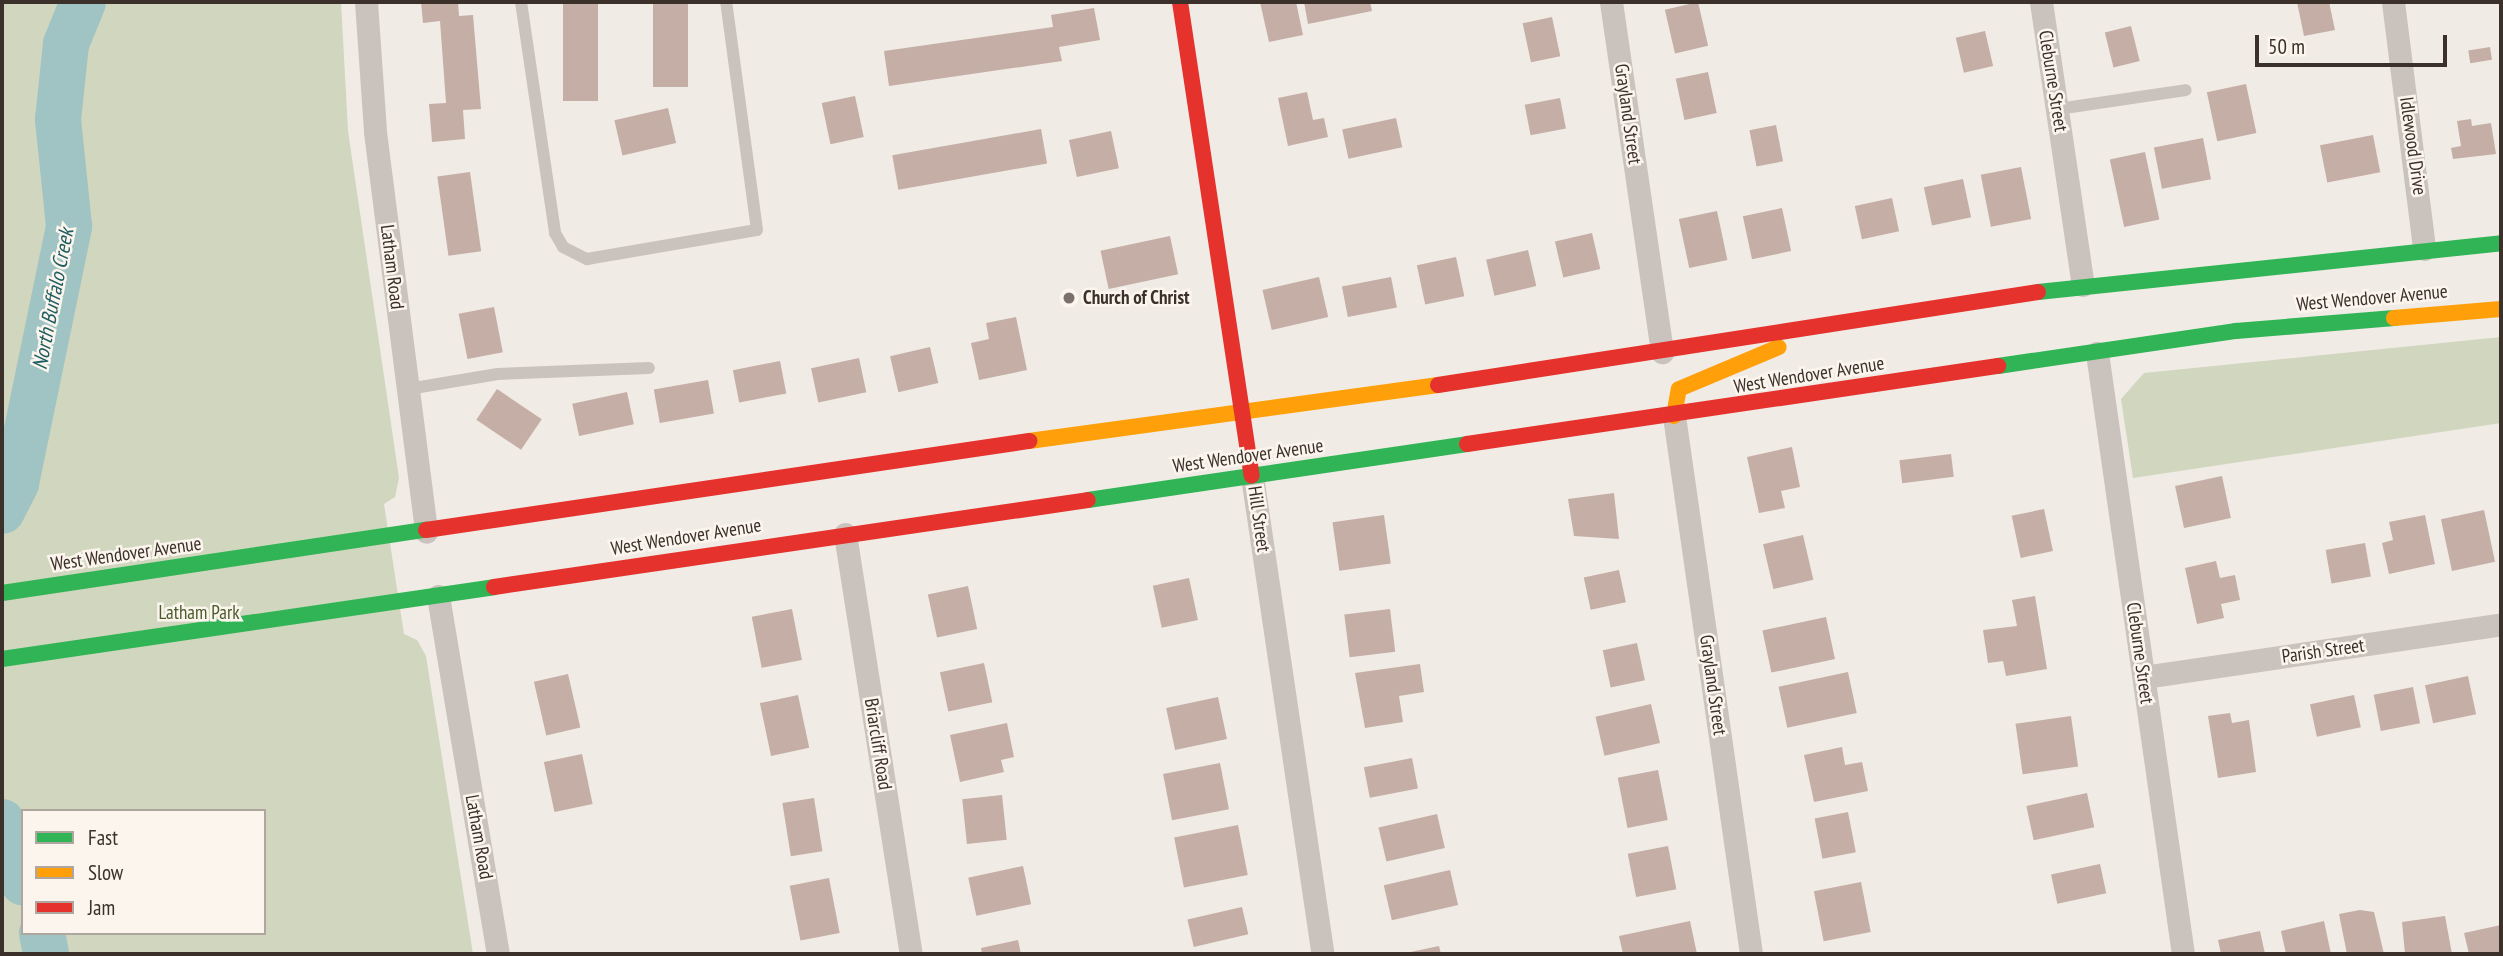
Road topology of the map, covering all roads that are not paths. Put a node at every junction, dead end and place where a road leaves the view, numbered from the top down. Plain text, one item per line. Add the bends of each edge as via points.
1 (366, 2) edge
2 (521, 2) edge
3 (726, 2) edge
4 (1180, 2) edge
5 (1611, 2) edge
6 (2041, 2) edge
7 (2393, 2) edge
8 (2186, 90) dead end
9 (2058, 109) junction
10 (2501, 243) edge
11 (2424, 249) junction
12 (2082, 285) junction
13 (2501, 309) edge
14 (1823, 327) junction
15 (1662, 352) junction
16 (2097, 353) junction
17 (649, 368) dead end
18 (408, 389) junction
19 (1244, 415) junction
20 (1674, 416) junction
21 (1252, 477) junction
22 (426, 532) junction
23 (845, 534) junction
24 (2, 593) edge
25 (438, 596) junction
26 (2501, 624) edge
27 (2, 659) edge
28 (2144, 677) junction
29 (498, 954) edge
30 (911, 954) edge
31 (1324, 954) edge
32 (1751, 954) edge
33 (2183, 954) edge

1 - 18 street, Latham Road via 375,132
2 - 3 lane via 555,233 563,247 587,259 757,230
4 - 19 main road, Hill Street
5 - 15 street, Grayland Street
6 - 9 street, Cleburne Street
7 - 11 street, Idlewood Drive
8 - 9 lane
9 - 12 street, Cleburne Street
10 - 11 main road, West Wendover Avenue
11 - 12 main road, West Wendover Avenue
12 - 14 main road, West Wendover Avenue
13 - 16 main road, West Wendover Avenue via 2263,328
14 - 15 main road, West Wendover Avenue
14 - 20 main road via 1694,380 1679,389
15 - 19 main road, West Wendover Avenue
16 - 20 main road, West Wendover Avenue
16 - 28 street, Cleburne Street
17 - 18 lane via 498,374
18 - 22 street, Latham Road
19 - 21 main road, Hill Street
19 - 22 main road, West Wendover Avenue via 1110,429
20 - 21 main road, West Wendover Avenue
20 - 32 street, Grayland Street
21 - 23 main road, West Wendover Avenue
21 - 31 street, Hill Street
22 - 24 main road, West Wendover Avenue
23 - 25 main road, West Wendover Avenue
23 - 30 street, Briarcliff Road
25 - 27 main road, West Wendover Avenue
25 - 29 street, Latham Road
26 - 28 street, Parish Street
28 - 33 street, Cleburne Street

